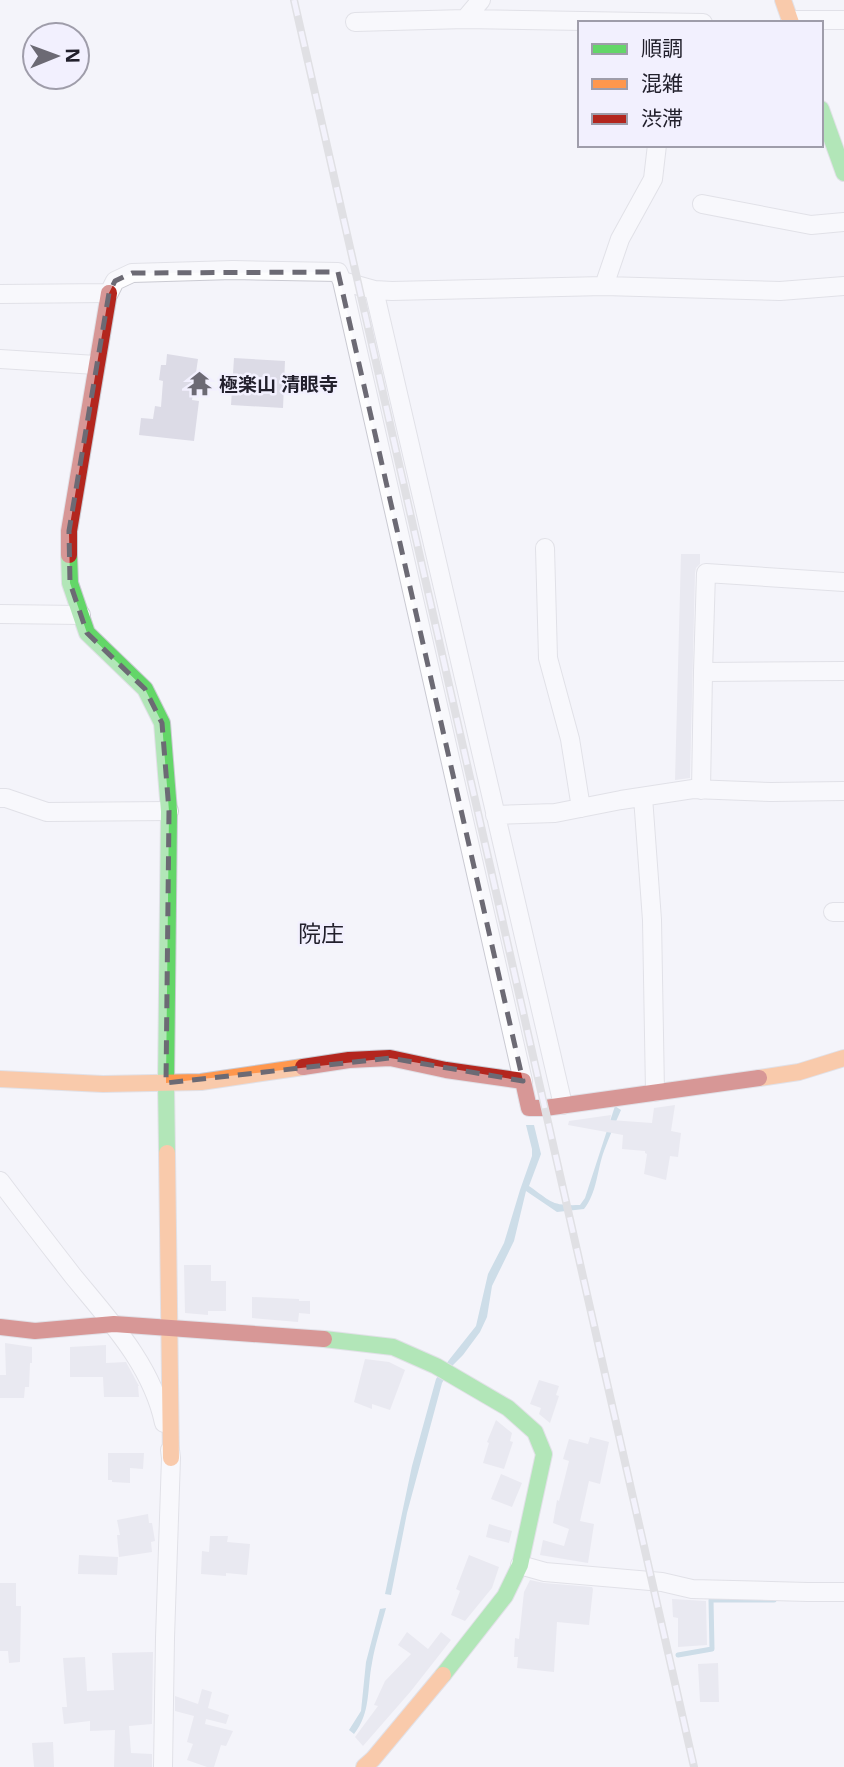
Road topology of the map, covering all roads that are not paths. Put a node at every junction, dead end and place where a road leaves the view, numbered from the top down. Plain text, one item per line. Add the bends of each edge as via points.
1 (481, 0) edge
2 (783, 0) edge
3 (465, 19) junction
4 (844, 20) edge
5 (602, 21) edge
6 (790, 21) edge
7 (355, 22) dead end
8 (823, 115) edge
9 (657, 147) edge
10 (844, 173) edge
11 (702, 204) dead end
12 (844, 222) edge
13 (342, 281) junction
14 (604, 286) junction
15 (844, 286) edge
16 (374, 290) junction
17 (109, 292) junction
18 (0, 294) edge
19 (0, 359) edge
20 (96, 365) junction
21 (545, 548) dead end
22 (844, 582) edge
23 (0, 614) edge
24 (81, 615) junction
25 (844, 671) edge
26 (703, 672) junction
27 (701, 790) junction
28 (844, 791) edge
29 (643, 797) junction
30 (0, 798) edge
31 (580, 807) junction
32 (169, 811) junction
33 (495, 816) junction
34 (844, 1058) edge
35 (0, 1079) edge
36 (523, 1081) junction
37 (166, 1083) junction
38 (655, 1092) junction
39 (563, 1105) junction
40 (0, 1181) edge
41 (114, 1324) junction
42 (0, 1327) edge
43 (169, 1327) junction
44 (171, 1458) junction
45 (520, 1565) junction
46 (844, 1592) edge
47 (163, 1767) edge
48 (364, 1767) edge

1 - 3 street
2 - 6 main road
3 - 5 street
3 - 7 street
4 - 6 street
8 - 10 main road
9 - 14 street via 653,179 620,239
11 - 12 street via 811,225
13 - 16 street
13 - 17 street via 338,272 132,272 115,281
13 - 36 street
14 - 15 street via 780,291
14 - 16 street
16 - 33 street
17 - 18 street
17 - 20 main road
19 - 20 street
20 - 24 main road via 69,531 70,583
21 - 31 street via 548,658 570,739
22 - 26 street via 706,573
23 - 24 street
24 - 32 main road via 87,633 145,690 162,723
25 - 26 street
26 - 27 street
27 - 28 street
27 - 29 street
29 - 31 street
29 - 38 street via 652,920
30 - 32 street via 47,812
31 - 33 street
32 - 37 main road
33 - 39 street
34 - 38 main road via 799,1072
35 - 37 main road
36 - 37 main road via 390,1058
36 - 39 main road via 529,1108
37 - 43 main road
38 - 39 main road
40 - 41 street
41 - 42 main road via 35,1331
41 - 43 main road
41 - 44 street via 149,1379
43 - 44 main road
43 - 45 main road via 393,1347 508,1408 535,1432 544,1454
44 - 47 street
45 - 46 street via 692,1589
45 - 48 main road via 505,1596

